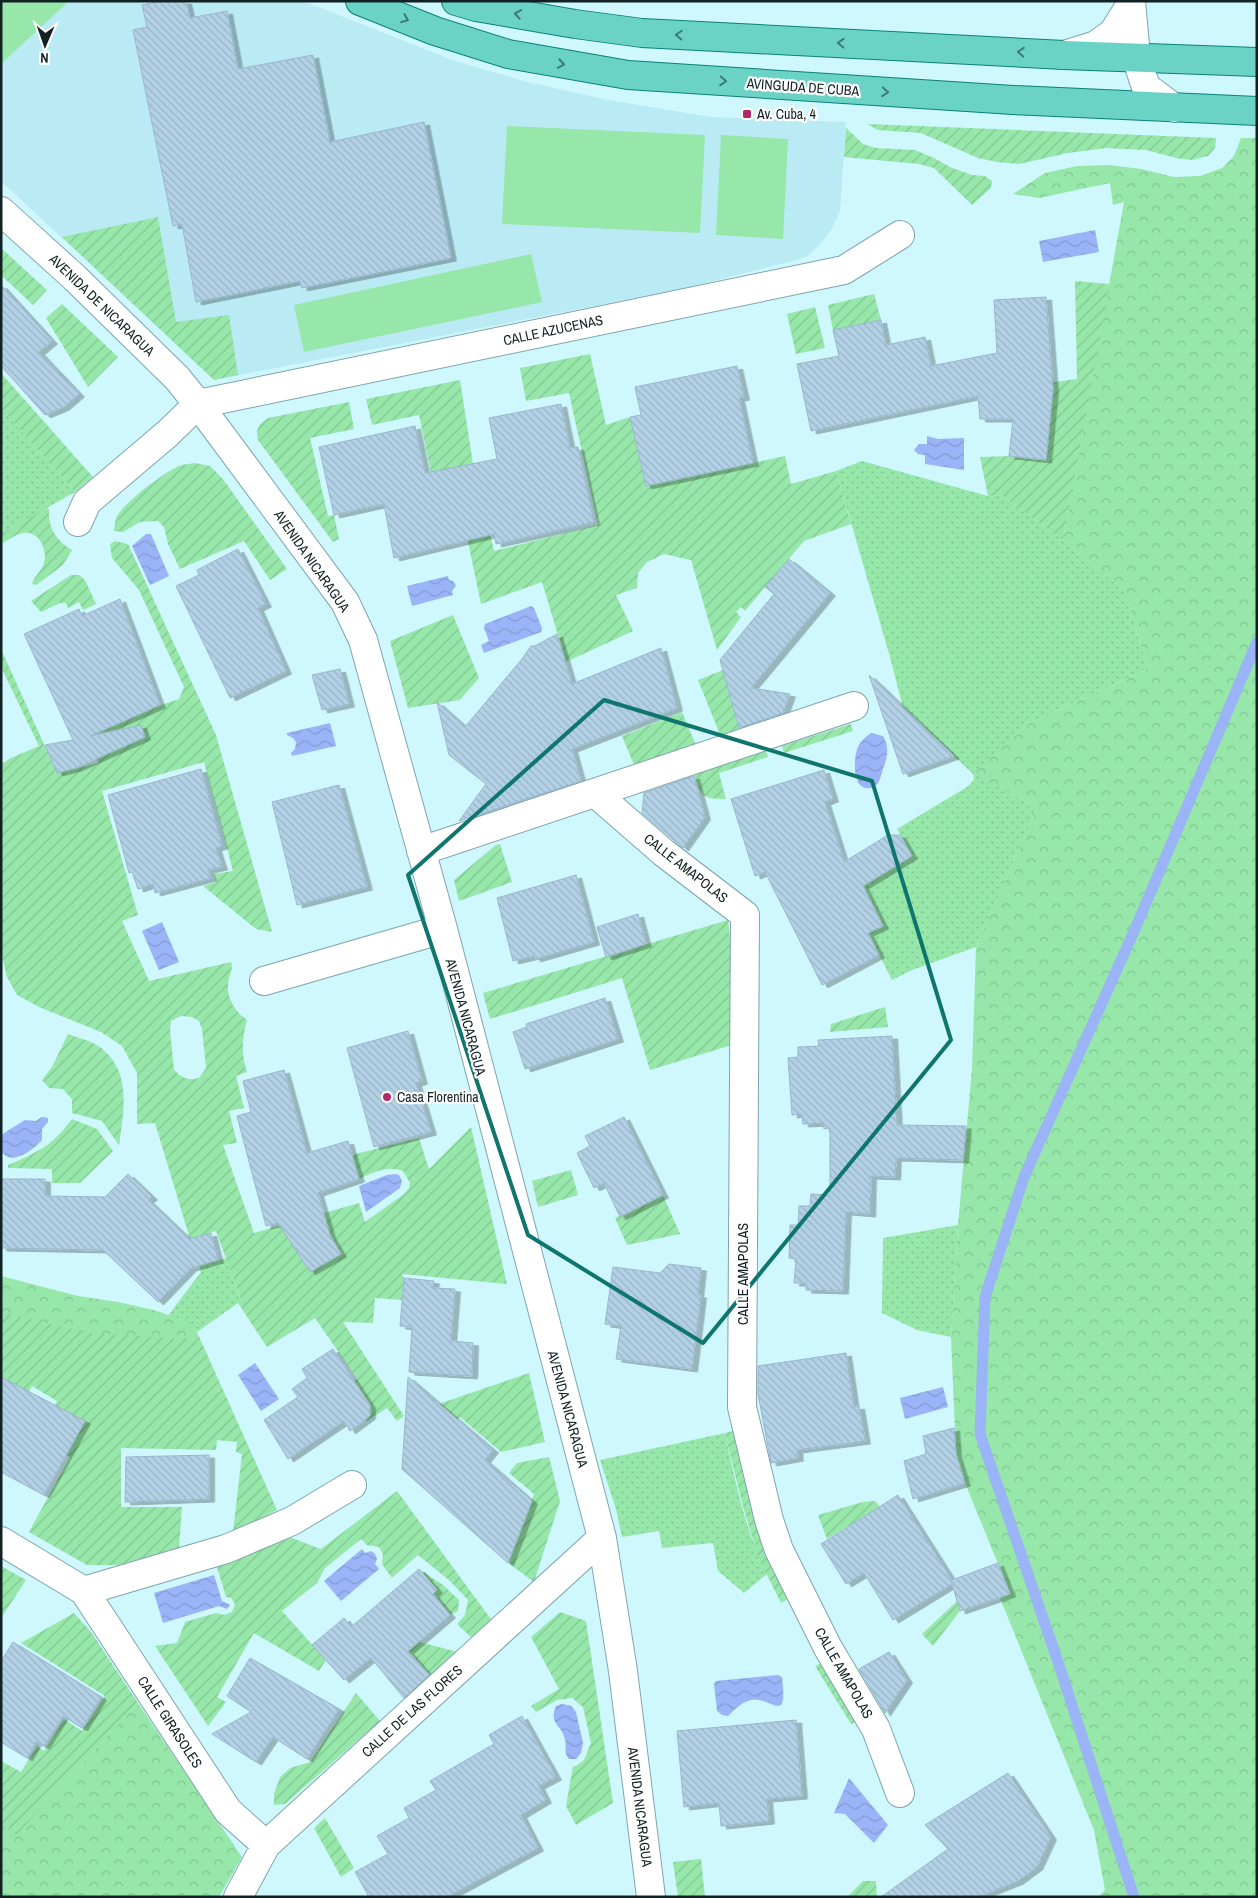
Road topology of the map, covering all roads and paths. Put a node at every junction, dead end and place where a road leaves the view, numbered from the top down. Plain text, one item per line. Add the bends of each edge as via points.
1 (360, 1) edge
2 (456, 1) edge
3 (1131, 2) edge
4 (1064, 55) junction
5 (1136, 57) junction
6 (1257, 62) edge
7 (1174, 108) junction
8 (1257, 111) edge
9 (1, 211) edge
10 (900, 235) dead end
11 (198, 404) junction
12 (78, 522) dead end
13 (854, 706) dead end
14 (596, 793) junction
15 (421, 851) junction
16 (443, 929) junction
17 (264, 980) dead end
18 (352, 1485) dead end
19 (602, 1538) junction
20 (1, 1541) edge
21 (84, 1591) junction
22 (900, 1794) dead end
23 (266, 1845) junction
24 (238, 1897) edge
25 (651, 1897) edge

1 -> 7 main road, AVINGUDA DE CUBA via 435,31 508,54 628,75
4 -> 2 main road via 642,33 503,12
3 - 4 street via 1113,32 1096,45
3 - 5 street
4 - 5 main road
5 - 6 main road
5 - 7 street via 1146,86
7 - 8 main road, AVINGUDA DE CUBA
9 - 11 street, AVENIDA DE NICARAGUA via 75,278 177,378
10 - 11 street, CALLE AZUCENAS via 844,270
11 - 12 street via 87,502
11 - 15 street, AVENIDA NICARAGUA via 345,602 363,640
13 - 14 street
14 - 15 street
14 - 22 street, CALLE AMAPOLAS via 664,853 745,915 742,1407 768,1520 779,1550 828,1648 876,1729
15 - 16 street, AVENIDA NICARAGUA
16 - 17 street
16 - 19 street, AVENIDA NICARAGUA
18 - 21 street via 292,1521 226,1549
19 - 23 street, CALLE DE LAS FLORES
19 - 25 street, AVENIDA NICARAGUA via 623,1671
20 - 21 street, CALLE GIRASOLES
21 - 23 street, CALLE GIRASOLES via 228,1811
23 - 24 street, CALLE DE LAS FLORES

